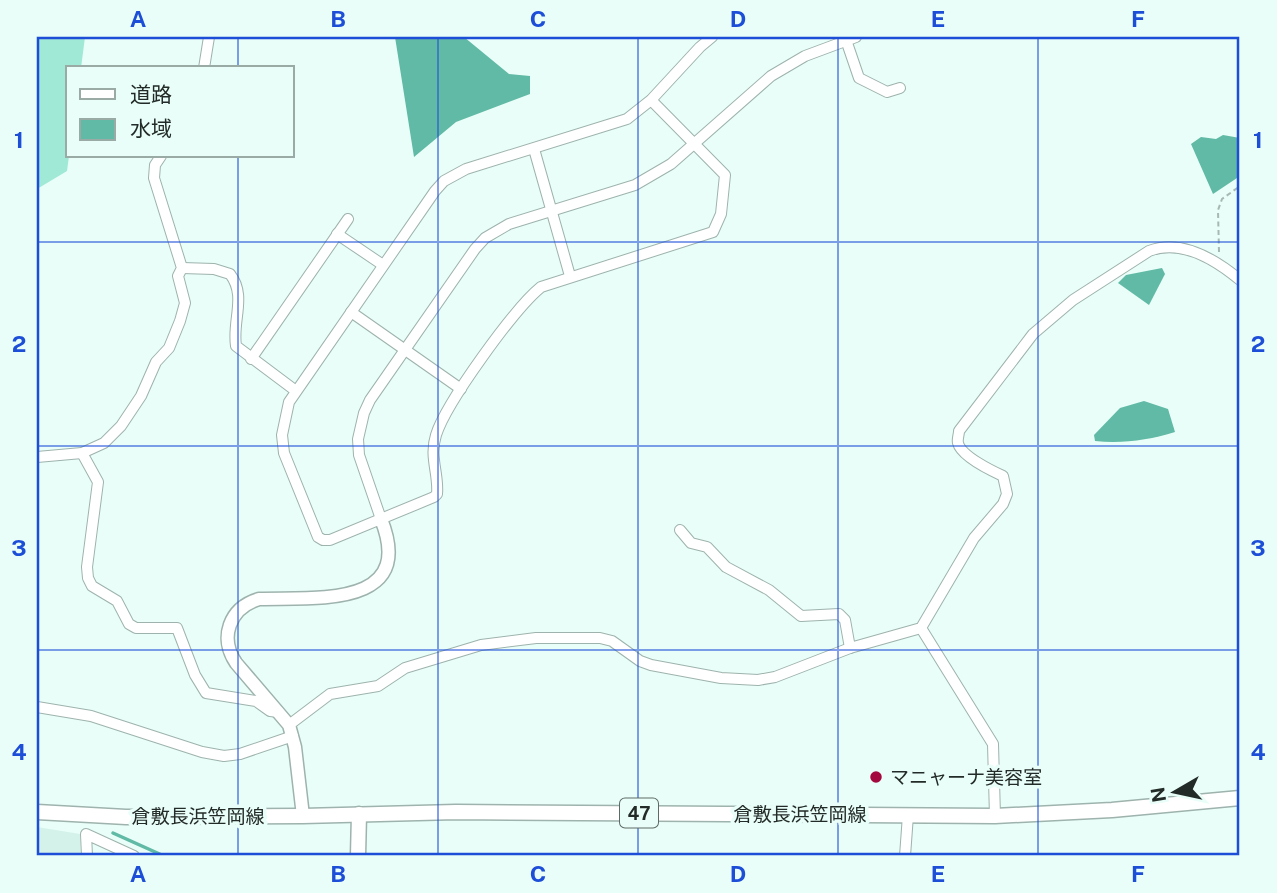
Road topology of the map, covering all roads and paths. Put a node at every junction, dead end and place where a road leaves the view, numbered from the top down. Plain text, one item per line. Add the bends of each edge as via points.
1 (209, 37) edge
2 (712, 37) edge
3 (849, 38) edge
4 (204, 66) edge
5 (900, 88) dead end
6 (651, 100) junction
7 (694, 144) junction
8 (534, 149) junction
9 (160, 158) edge
10 (1240, 186) edge
11 (552, 211) junction
12 (348, 219) dead end
13 (337, 234) junction
14 (1219, 264) junction
15 (383, 265) junction
16 (182, 268) junction
17 (570, 276) junction
18 (1240, 280) edge
19 (351, 312) junction
20 (405, 349) junction
21 (251, 359) junction
22 (461, 389) junction
23 (296, 391) junction
24 (82, 453) junction
25 (37, 457) edge
26 (381, 519) junction
27 (680, 530) dead end
28 (921, 628) junction
29 (850, 648) junction
30 (37, 707) edge
31 (280, 712) junction
32 (291, 731) junction
33 (1240, 798) edge
34 (37, 811) edge
35 (359, 814) junction
36 (908, 815) junction
37 (303, 816) junction
38 (995, 816) junction
39 (87, 856) edge
40 (134, 856) edge
41 (358, 856) edge
42 (905, 856) edge

1 - 4 street
2 - 6 street
3 - 5 street via 859,78 887,92
3 - 7 street via 771,76
6 - 7 street
6 - 8 street via 626,119
7 - 11 street via 635,185
7 - 17 street via 725,175 721,214 713,232
8 - 11 street
8 - 15 street via 466,169 444,181
9 - 16 street via 154,178
10 - 14 path via 1222,199 1218,210
11 - 17 street
11 - 20 street via 509,224 485,238
12 - 13 street
13 - 15 street
13 - 21 street
14 - 18 street
14 - 28 street via 1202,254 1161,246 1073,300 1033,334 960,431 962,450 1003,476 1007,494 974,538
15 - 19 street
16 - 21 street via 214,269 236,281 240,300 236,346
16 - 24 street via 178,276 185,303 169,348 156,362 121,426 104,443
17 - 22 street via 541,287 523,303
19 - 20 street
19 - 23 street
20 - 22 street
20 - 26 street via 370,400 358,439
21 - 23 street
22 - 26 street via 435,437 438,494
23 - 26 street via 284,418 284,453 318,537 330,540
24 - 25 street
24 - 31 street via 98,482 87,567 92,586 117,601 135,628 177,628 206,693 256,701
26 - 31 street via 388,561 367,589 342,596 259,599 243,606 232,620 229,653
27 - 29 street via 691,543 707,547 726,568 769,590 801,616 839,614 845,620
28 - 29 street
28 - 38 street via 993,744
29 - 32 street via 758,680 651,665 600,638 536,638 481,645 405,668 378,686 330,694
30 - 32 street via 91,716 224,756 240,754
31 - 32 street
32 - 37 street
33 - 38 main road, 倉敷長浜笠岡線 / 47
34 - 37 main road, 倉敷長浜笠岡線 / 47 via 126,817
35 - 36 main road, 倉敷長浜笠岡線 / 47
35 - 37 main road, 倉敷長浜笠岡線 / 47
35 - 41 main road
36 - 38 main road, 倉敷長浜笠岡線 / 47
36 - 42 street
39 - 40 street via 86,834

